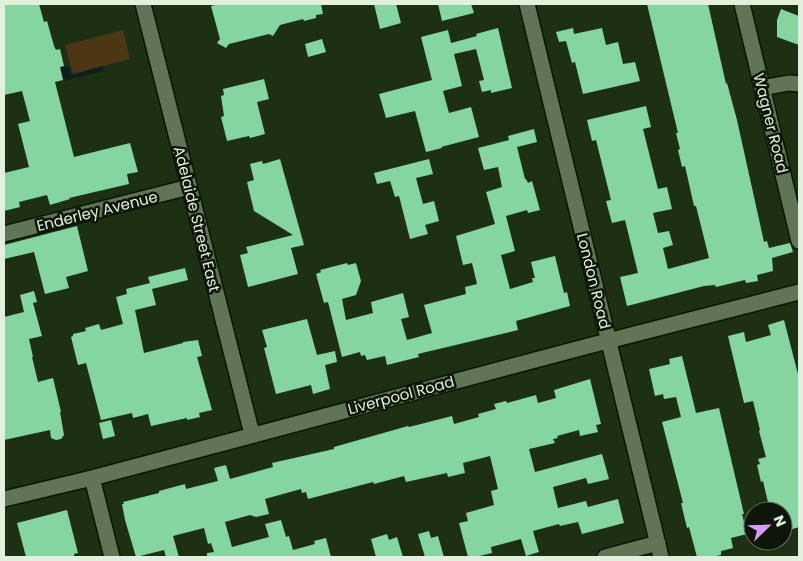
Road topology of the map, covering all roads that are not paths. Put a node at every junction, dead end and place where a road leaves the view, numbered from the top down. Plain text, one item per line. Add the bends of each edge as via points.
1 (142, 4) edge
2 (526, 4) edge
3 (742, 4) edge
4 (799, 84) edge
5 (762, 88) junction
6 (189, 187) junction
7 (4, 234) edge
8 (799, 242) edge
9 (799, 292) edge
10 (608, 341) junction
11 (252, 434) junction
12 (92, 478) junction
13 (4, 499) edge
14 (660, 550) edge
15 (112, 557) edge
16 (604, 557) edge

1 - 6 street, Adelaide Street East
2 - 10 street, London Road
3 - 5 street, Wagner Road
4 - 5 street
5 - 8 street, Wagner Road
6 - 7 street, Enderley Avenue
6 - 11 street, Adelaide Street East
9 - 10 street, Liverpool Road
10 - 11 street, Liverpool Road
10 - 14 street, London Road
11 - 12 street, Liverpool Road
12 - 13 street, Liverpool Road
12 - 15 street
14 - 16 street

